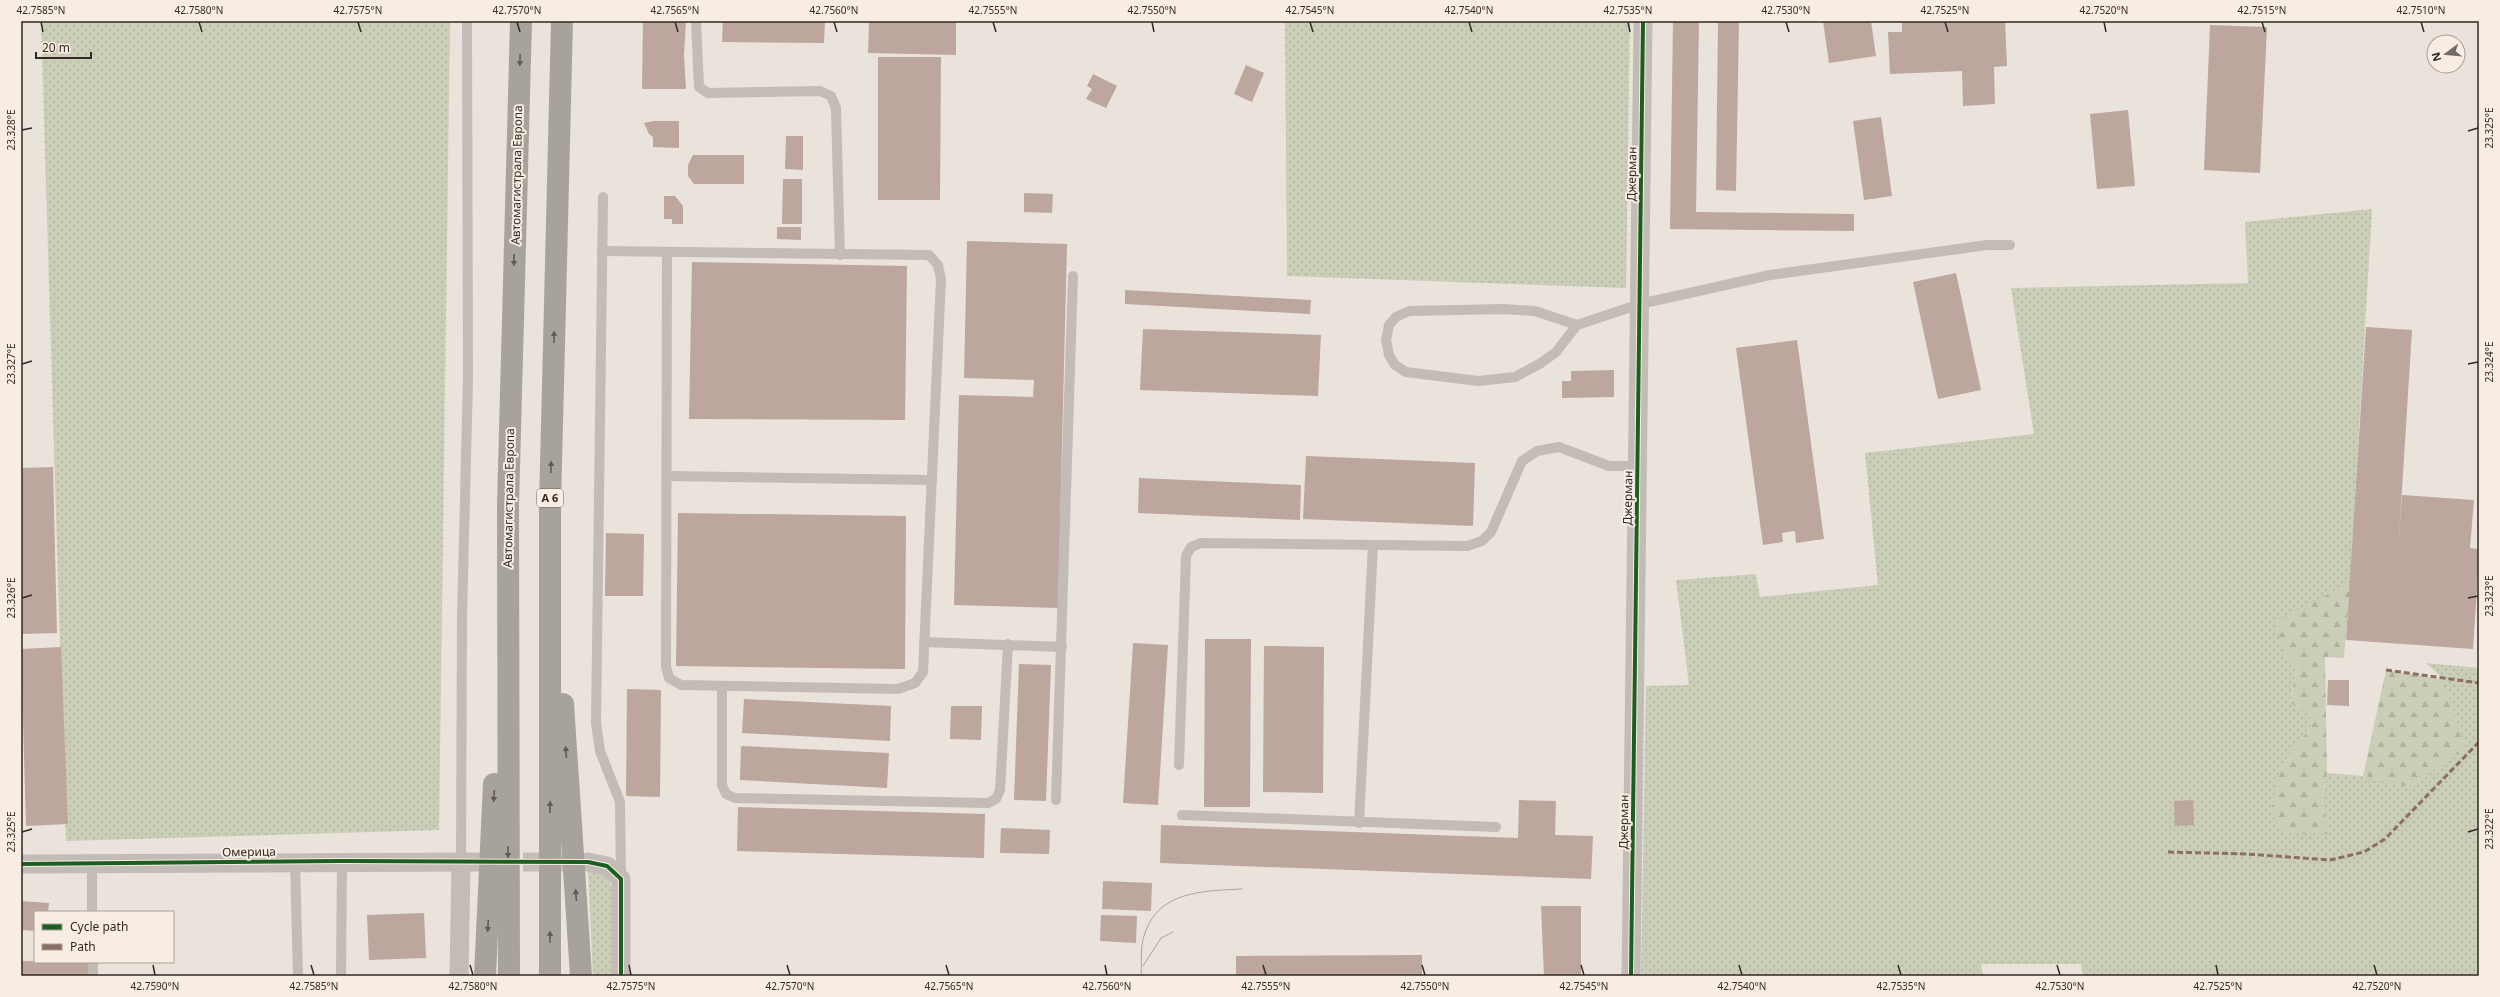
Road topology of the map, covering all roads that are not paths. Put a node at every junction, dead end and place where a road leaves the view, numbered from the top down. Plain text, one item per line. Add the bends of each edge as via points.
1 (467, 21) edge
2 (520, 21) edge
3 (562, 21) edge
4 (696, 21) edge
5 (1643, 21) edge
6 (603, 197) dead end
7 (2010, 245) dead end
8 (602, 251) junction
9 (667, 252) junction
10 (840, 255) junction
11 (1073, 276) dead end
12 (1640, 304) junction
13 (1577, 325) junction
14 (1638, 466) junction
15 (667, 476) junction
16 (932, 480) junction
17 (508, 505) junction
18 (550, 505) junction
19 (1373, 545) junction
20 (924, 642) junction
21 (1008, 644) junction
22 (1062, 646) junction
23 (722, 686) junction
24 (1180, 765) dead end
25 (1056, 800) dead end
26 (1182, 815) dead end
27 (1359, 823) junction
28 (1496, 827) dead end
29 (342, 861) junction
30 (296, 862) junction
31 (469, 862) junction
32 (588, 862) dead end
33 (21, 864) edge
34 (92, 864) junction
35 (621, 879) junction
36 (92, 911) edge
37 (93, 963) edge
38 (93, 976) edge
39 (298, 976) edge
40 (342, 976) edge
41 (459, 976) edge
42 (485, 976) edge
43 (509, 976) edge
44 (550, 976) edge
45 (581, 976) edge
46 (621, 976) edge
47 (1631, 976) edge

1 - 31 lane via 468,378 462,616
2 -> 17 highway, Автомагистрала Европа
18 -> 3 highway, A 6
4 - 10 lane via 699,87 708,93 820,91 831,96 836,108
5 - 12 street, Джерман
6 - 8 lane
7 - 12 lane via 1987,245 1770,276
8 - 9 lane
8 - 35 lane via 596,723 600,751 620,802
9 - 10 lane
9 - 15 lane
10 - 16 lane via 929,255 938,264 941,280
11 - 22 lane
12 - 13 lane
12 - 14 street, Джерман
13 - 13 lane via 1556,352 1541,363 1515,377 1478,381 1406,372 1395,365 1389,355 1386,340 1389,325 1396,317 1409,311 1535,311
14 - 19 lane via 1609,466 1559,448 1537,451 1522,461 1491,532 1482,541 1467,546
14 - 47 street, Джерман
15 - 16 lane
15 - 23 lane via 666,666 669,678 681,685
16 - 20 lane
17 -> 42 highway
17 -> 43 highway, Автомагистрала Европа
44 -> 18 highway, A 6
45 -> 18 highway
19 - 24 lane via 1201,543 1191,547 1186,556
19 - 27 lane
20 - 21 lane
20 - 23 lane via 923,672 915,683 898,690
21 - 22 lane
21 - 23 lane via 1000,790 996,799 988,803 735,798 726,794 722,785
22 - 25 lane
26 - 27 lane
27 - 28 lane
29 - 30 street, Омерица
29 - 31 street, Омерица
29 - 40 lane
30 - 34 street, Омерица
30 - 39 lane
31 - 41 street
32 - 35 street via 607,866
33 - 34 street, Омерица
34 - 36 lane
35 - 46 street
37 - 38 lane

